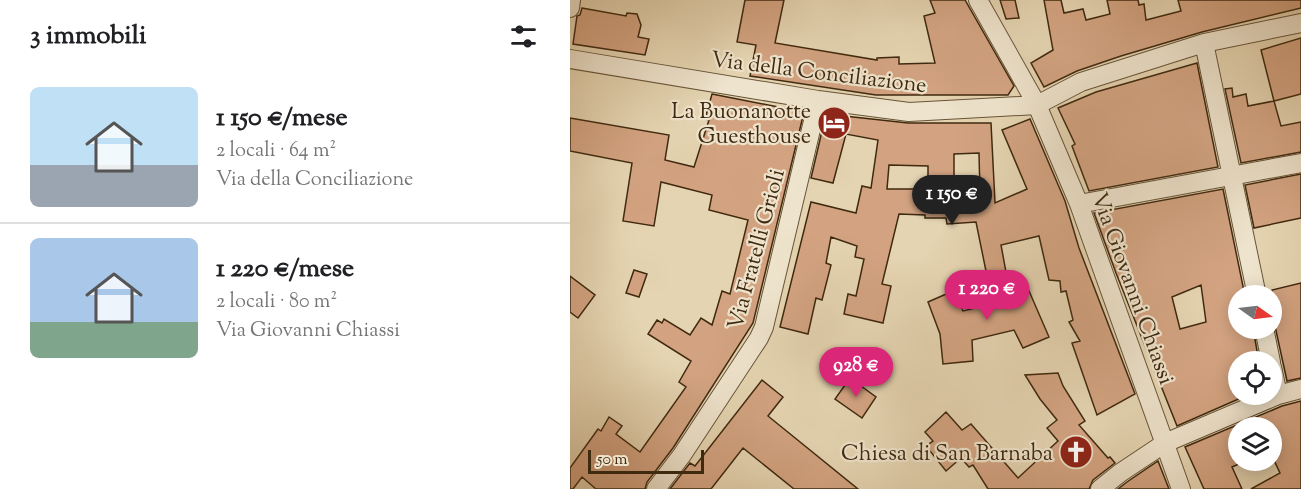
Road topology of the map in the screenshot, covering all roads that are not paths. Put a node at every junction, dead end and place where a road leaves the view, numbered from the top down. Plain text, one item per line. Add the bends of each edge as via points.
1 (571, 0) edge
2 (978, 0) edge
3 (570, 8) edge
4 (1301, 23) edge
5 (1204, 43) junction
6 (570, 59) edge
7 (818, 100) junction
8 (1037, 105) junction
9 (1301, 163) edge
10 (1233, 177) junction
11 (1079, 204) junction
12 (1255, 285) edge
13 (1301, 389) edge
14 (1282, 393) edge
15 (1252, 405) edge
16 (1164, 443) junction
17 (656, 489) edge
18 (1100, 489) edge
19 (1181, 489) edge

1 - 3 street
2 - 8 street, Via Giovanni Chiassi
4 - 5 street, Via della Conciliazione
5 - 8 street, Via della Conciliazione via 1081,82
5 - 10 street
6 - 7 street, Via della Conciliazione
7 - 8 street, Via della Conciliazione via 909,112
7 - 17 street, Via Fratelli Grioli via 759,338
8 - 11 street, Via Giovanni Chiassi
9 - 10 street
10 - 11 street
10 - 12 street
11 - 16 street, Via Giovanni Chiassi
13 - 14 street
15 - 16 street
16 - 18 street
16 - 19 street, Via Giovanni Chiassi

